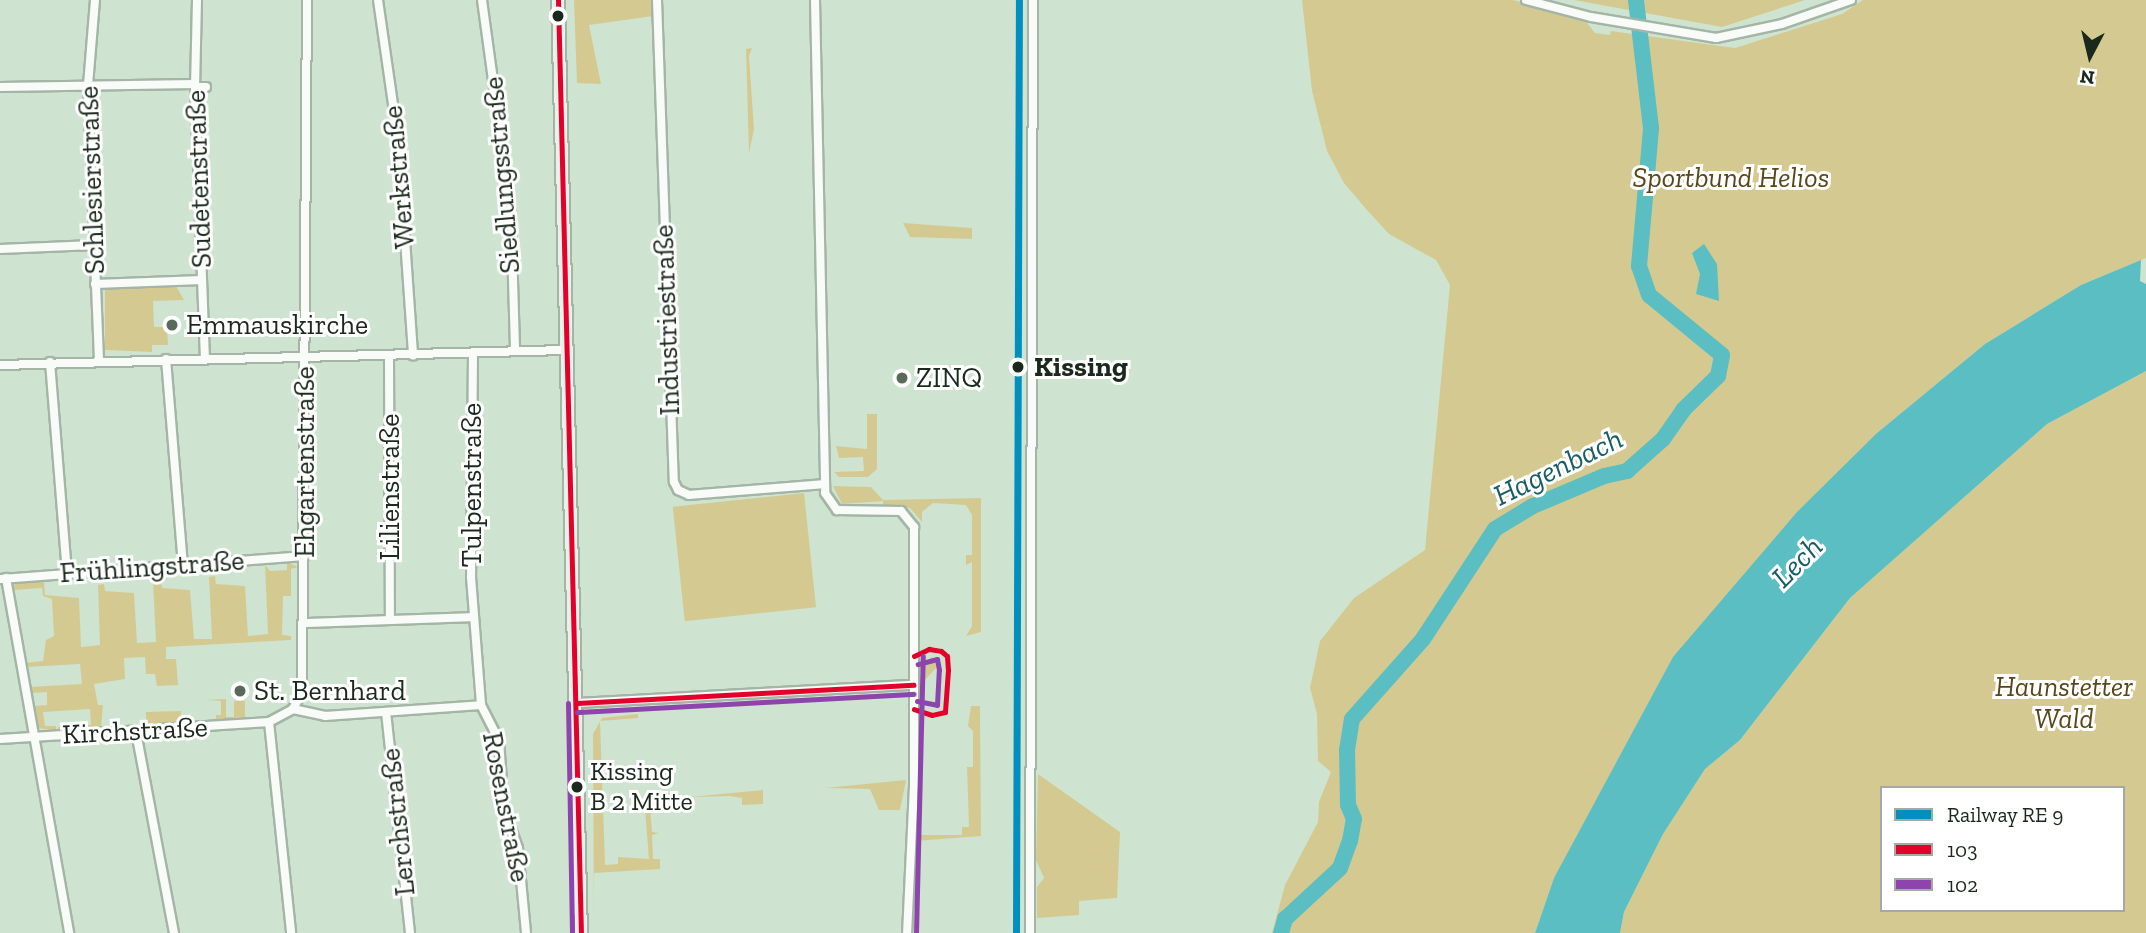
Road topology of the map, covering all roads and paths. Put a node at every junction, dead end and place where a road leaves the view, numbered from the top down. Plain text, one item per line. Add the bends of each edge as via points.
1 (95, 0) edge
2 (197, 0) edge
3 (307, 0) edge
4 (378, 0) edge
5 (482, 0) edge
6 (558, 0) edge
7 (657, 0) edge
8 (815, 0) edge
9 (1033, 0) edge
10 (1526, 0) edge
11 (1851, 0) edge
12 (88, 86) junction
13 (195, 86) junction
14 (206, 87) dead end
15 (0, 88) edge
16 (94, 245) junction
17 (0, 249) edge
18 (202, 280) junction
19 (95, 284) junction
20 (566, 350) junction
21 (514, 351) junction
22 (473, 353) junction
23 (388, 355) junction
24 (413, 355) junction
25 (306, 356) junction
26 (205, 358) junction
27 (166, 359) junction
28 (99, 361) junction
29 (50, 362) junction
30 (0, 365) edge
31 (825, 483) junction
32 (304, 556) junction
33 (183, 564) junction
34 (67, 573) junction
35 (3, 578) edge
36 (472, 617) junction
37 (390, 620) junction
38 (304, 623) junction
39 (914, 685) junction
40 (577, 703) junction
41 (481, 705) junction
42 (293, 709) junction
43 (386, 712) junction
44 (269, 722) junction
45 (136, 732) junction
46 (34, 737) junction
47 (0, 739) edge
48 (69, 933) edge
49 (174, 933) edge
50 (291, 933) edge
51 (410, 933) edge
52 (526, 933) edge
53 (581, 933) edge
54 (907, 933) edge
55 (1030, 933) edge

1 - 12 street, Schlesierstraße
2 - 13 street, Sudetenstraße
3 - 25 street, Ehgartenstraße
4 - 24 street, Werkstraße via 398,139
5 - 21 street, Siedlungsstraße via 511,214
6 - 20 main road
7 - 31 street, Industriestraße via 674,482 689,495
8 - 31 street
9 - 55 street
10 - 11 street via 1646,28 1698,37 1735,37
12 - 13 street
12 - 15 street
12 - 16 street, Schlesierstraße
13 - 14 street
13 - 18 street, Sudetenstraße
16 - 17 street
16 - 19 street, Schlesierstraße
18 - 19 street
18 - 26 street, Sudetenstraße
19 - 28 street, Schlesierstraße
20 - 21 street
20 - 40 main road
21 - 22 street
22 - 24 street
22 - 36 street, Tulpenstraße
23 - 24 street
23 - 25 street
23 - 37 street, Lilienstraße
25 - 26 street
25 - 32 street, Ehgartenstraße
26 - 27 street
27 - 28 street
27 - 33 street
28 - 29 street
29 - 30 street
29 - 34 street
31 - 39 street via 827,500 837,510 901,511 910,517
32 - 33 street, Frühlingstraße
32 - 38 street, Ehgartenstraße
33 - 34 street, Frühlingstraße
34 - 35 street, Frühlingstraße
35 - 46 street
36 - 37 street
36 - 41 street, Tulpenstraße
37 - 38 street
38 - 42 street, Ehgartenstraße via 302,692
39 - 40 street
39 - 54 street
40 - 53 main road
41 - 43 street, Rosenstraße
41 - 52 street, Rosenstraße via 499,740 504,809 518,848
42 - 43 street, Rosenstraße via 325,716
42 - 44 street
43 - 51 street, Lerchstraße
44 - 45 street, Kirchstraße
44 - 50 street
45 - 46 street, Kirchstraße
45 - 49 street
46 - 47 street, Kirchstraße
46 - 48 street

